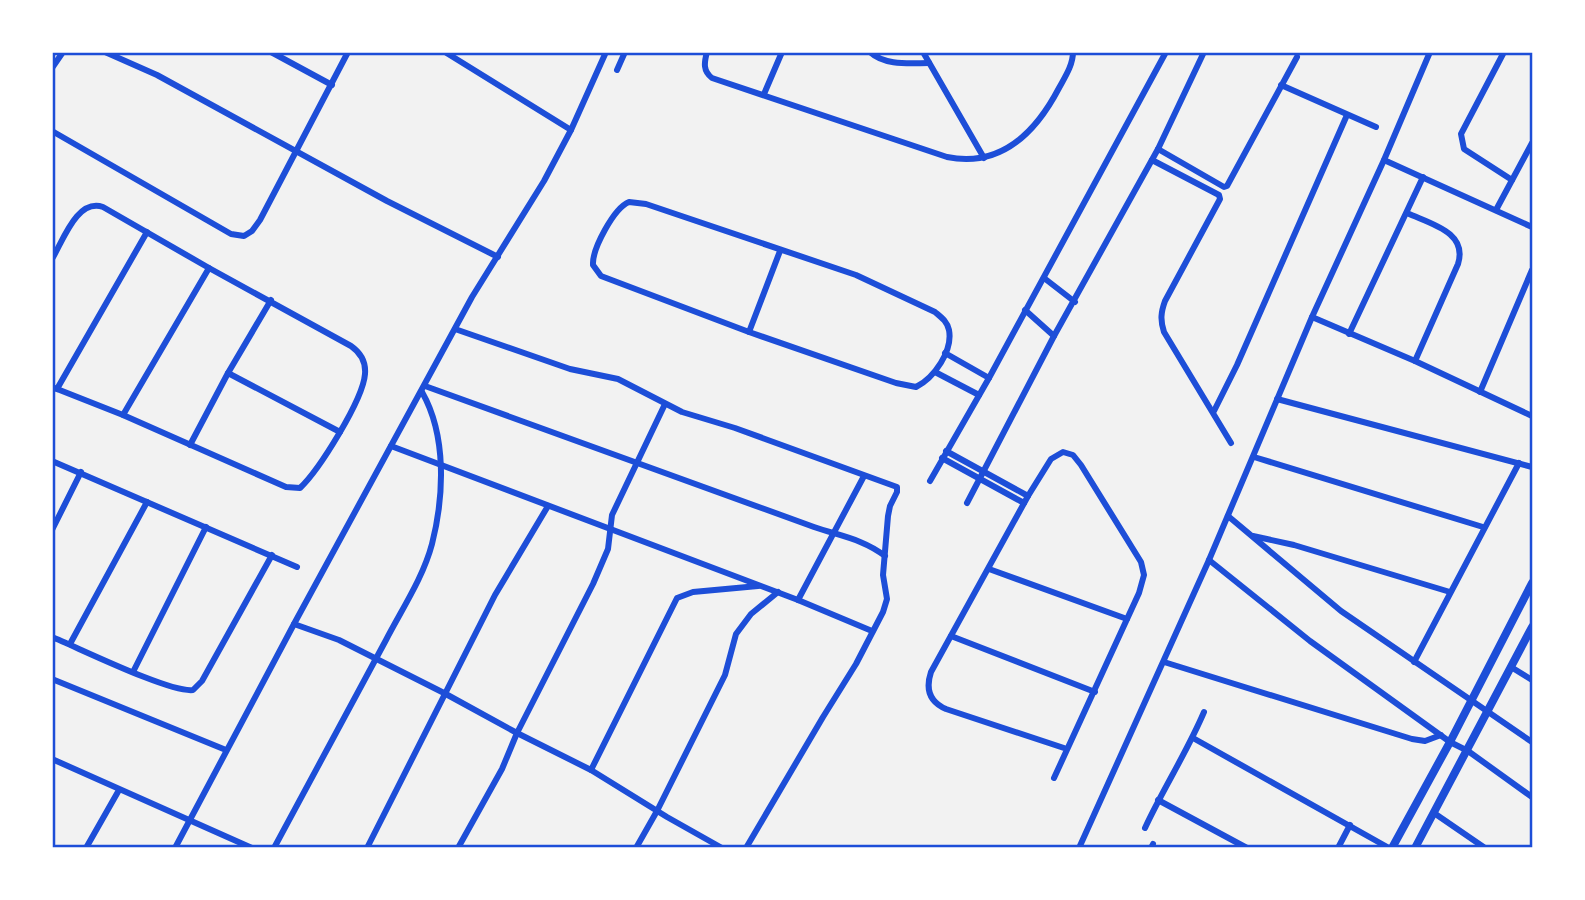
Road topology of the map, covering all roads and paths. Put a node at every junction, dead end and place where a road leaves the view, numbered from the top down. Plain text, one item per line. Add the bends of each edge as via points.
1 (63, 52) edge
2 (105, 52) edge
3 (271, 52) edge
4 (348, 52) edge
5 (446, 52) edge
6 (606, 52) edge
7 (625, 52) edge
8 (707, 52) edge
9 (782, 52) edge
10 (870, 52) edge
11 (923, 52) edge
12 (1073, 52) edge
13 (1166, 52) edge
14 (1204, 52) edge
15 (1430, 52) edge
16 (1504, 52) edge
17 (1297, 57) dead end
18 (929, 63) junction
19 (52, 68) edge
20 (617, 71) dead end
21 (332, 85) junction
22 (1281, 85) junction
23 (764, 94) junction
24 (1347, 115) junction
25 (1376, 127) dead end
26 (571, 130) junction
27 (52, 131) edge
28 (1532, 143) edge
29 (1158, 149) junction
30 (295, 150) junction
31 (984, 158) junction
32 (1152, 160) junction
33 (1384, 160) junction
34 (1423, 177) junction
35 (1512, 180) junction
36 (1496, 210) junction
37 (1407, 213) junction
38 (1532, 227) edge
39 (147, 232) junction
40 (780, 251) junction
41 (498, 257) junction
42 (52, 259) edge
43 (209, 268) junction
44 (1532, 270) edge
45 (1044, 278) junction
46 (271, 300) junction
47 (1075, 302) junction
48 (1025, 310) junction
49 (1312, 317) junction
50 (455, 330) junction
51 (749, 332) junction
52 (1349, 334) junction
53 (1054, 336) junction
54 (945, 353) junction
55 (1415, 361) junction
56 (935, 372) junction
57 (228, 373) junction
58 (989, 378) junction
59 (55, 388) edge
60 (423, 389) junction
61 (1480, 392) junction
62 (979, 395) junction
63 (1277, 399) junction
64 (665, 404) junction
65 (1213, 411) junction
66 (123, 415) junction
67 (1532, 416) edge
68 (340, 432) junction
69 (1231, 443) dead end
70 (190, 444) junction
71 (391, 446) junction
72 (944, 455) junction
73 (1254, 457) junction
74 (52, 461) edge
75 (636, 462) junction
76 (1519, 463) junction
77 (441, 466) junction
78 (1532, 467) edge
79 (81, 472) junction
80 (985, 472) junction
81 (864, 476) junction
82 (981, 479) junction
83 (930, 481) dead end
84 (1028, 496) junction
85 (147, 502) junction
86 (967, 503) dead end
87 (1024, 503) junction
88 (548, 506) junction
89 (1228, 516) junction
90 (206, 527) junction
91 (1483, 527) junction
92 (52, 530) edge
93 (611, 531) junction
94 (835, 533) junction
95 (1252, 536) junction
96 (272, 555) junction
97 (886, 556) junction
98 (1209, 560) junction
99 (297, 567) dead end
100 (989, 569) junction
101 (1532, 583) edge
102 (761, 585) junction
103 (778, 592) junction
104 (1450, 592) junction
105 (798, 600) junction
106 (1127, 619) junction
107 (294, 624) junction
108 (1532, 627) edge
109 (872, 631) junction
110 (951, 636) junction
111 (52, 637) edge
112 (70, 644) junction
113 (376, 659) junction
114 (1164, 662) junction
115 (1414, 662) junction
116 (1511, 667) junction
117 (133, 672) junction
118 (52, 679) edge
119 (1532, 680) edge
120 (1095, 692) junction
121 (444, 693) junction
122 (1471, 700) junction
123 (1204, 712) dead end
124 (1488, 712) junction
125 (517, 733) junction
126 (1441, 736) junction
127 (1193, 738) junction
128 (1450, 742) junction
129 (1532, 742) edge
130 (226, 750) junction
131 (1067, 750) junction
132 (1468, 751) junction
133 (52, 759) edge
134 (591, 770) junction
135 (1054, 778) dead end
136 (119, 790) junction
137 (1532, 797) edge
138 (1158, 800) junction
139 (657, 811) junction
140 (1434, 813) junction
141 (191, 819) junction
142 (1350, 825) junction
143 (1145, 828) dead end
144 (86, 848) edge
145 (175, 848) edge
146 (251, 848) edge
147 (274, 848) edge
148 (367, 848) edge
149 (458, 848) edge
150 (636, 848) edge
151 (722, 848) edge
152 (746, 848) edge
153 (1079, 848) edge
154 (1248, 848) edge
155 (1338, 848) edge
156 (1390, 848) edge
157 (1415, 848) edge
158 (1485, 848) edge

1 - 19 street
2 - 30 street
3 - 21 street
4 - 21 street
5 - 26 street
6 - 26 street
7 - 20 street
8 - 23 street via 706,74
9 - 23 street
10 - 18 street via 890,62
11 - 18 street
12 - 31 street via 1072,63 1034,128
13 - 45 street
14 - 29 street
15 - 33 street
16 - 35 street via 1460,139 1464,149
17 - 22 street
18 - 31 street
21 - 30 street
22 - 24 street
22 - 29 street via 1227,186
23 - 31 street via 947,157
24 - 25 street
24 - 65 street
26 - 41 street
27 - 30 street via 238,236 248,234 260,220
28 - 35 street
29 - 32 street
30 - 41 street
32 - 47 street
32 - 65 street via 1220,199 1161,311 1164,332
33 - 34 street
33 - 49 street
34 - 36 street
34 - 37 street
35 - 36 street
36 - 38 street
37 - 52 street
37 - 55 street via 1453,235 1461,249
39 - 42 street via 103,207 90,205 76,217
39 - 43 street
39 - 59 street
40 - 51 street
40 - 51 street via 629,202 619,208 595,249 593,265 600,275
40 - 54 street via 856,275 935,312 948,327
41 - 50 street
43 - 46 street
43 - 66 street
44 - 61 street
45 - 47 street
45 - 48 street
46 - 57 street
46 - 68 street via 352,346 362,357 362,386
47 - 53 street
48 - 53 street
48 - 58 street
49 - 52 street
49 - 63 street
50 - 60 street
50 - 64 street via 570,369 618,379
51 - 56 street via 906,386 916,387
52 - 55 street
53 - 80 street
54 - 56 street
54 - 58 street
55 - 61 street
56 - 62 street
57 - 68 street
57 - 70 street
58 - 62 street
59 - 66 street
60 - 71 street
60 - 75 street
60 - 77 street
61 - 67 street
62 - 72 street
63 - 73 street
63 - 76 street
64 - 75 street
64 - 81 street
65 - 69 street
66 - 70 street
68 - 70 street via 300,488 286,487
71 - 77 street
71 - 107 street
72 - 80 street
72 - 82 street
72 - 83 street
73 - 89 street
73 - 91 street
74 - 79 street
75 - 93 street via 612,515
75 - 94 street
76 - 78 street
76 - 91 street
77 - 88 street
77 - 113 street via 431,545
79 - 85 street
79 - 92 street
80 - 82 street
80 - 84 street
81 - 94 street
81 - 97 street via 897,487 890,506
82 - 86 street
82 - 87 street
84 - 87 street
84 - 106 street via 1056,455 1073,456 1141,562 1143,582
85 - 90 street
85 - 112 street
87 - 100 street
88 - 93 street
88 - 121 street
89 - 95 street
89 - 98 street
90 - 96 street
90 - 117 street
91 - 104 street
93 - 102 street
93 - 125 street via 593,584
94 - 97 street via 861,540
94 - 105 street
95 - 104 street
95 - 115 street via 1341,611
96 - 99 street
96 - 117 street via 197,687 183,690
97 - 109 street via 886,602
98 - 114 street
98 - 126 street
100 - 106 street
100 - 110 street
101 - 122 street
102 - 103 street
102 - 134 street via 683,594 672,604
103 - 105 street
103 - 139 street via 751,614 736,634 725,675
104 - 115 street
105 - 109 street
106 - 120 street
107 - 113 street
107 - 130 street
108 - 116 street
109 - 152 street
110 - 120 street
110 - 131 street via 928,680 934,702
111 - 112 street
112 - 117 street
113 - 121 street
113 - 147 street
114 - 126 street via 1412,739
114 - 153 street
115 - 122 street
116 - 119 street
116 - 124 street
118 - 130 street
120 - 131 street
121 - 125 street
121 - 148 street
122 - 124 street
122 - 128 street
123 - 127 street
124 - 129 street
124 - 132 street
125 - 134 street
125 - 149 street
126 - 128 street
127 - 138 street
127 - 142 street
128 - 132 street
128 - 156 street
130 - 141 street
131 - 135 street
132 - 137 street
132 - 140 street
133 - 136 street
134 - 139 street
136 - 141 street
136 - 144 street
138 - 143 street
138 - 154 street
139 - 150 street
139 - 151 street
140 - 157 street
140 - 158 street
141 - 145 street
141 - 146 street
142 - 155 street
142 - 156 street

